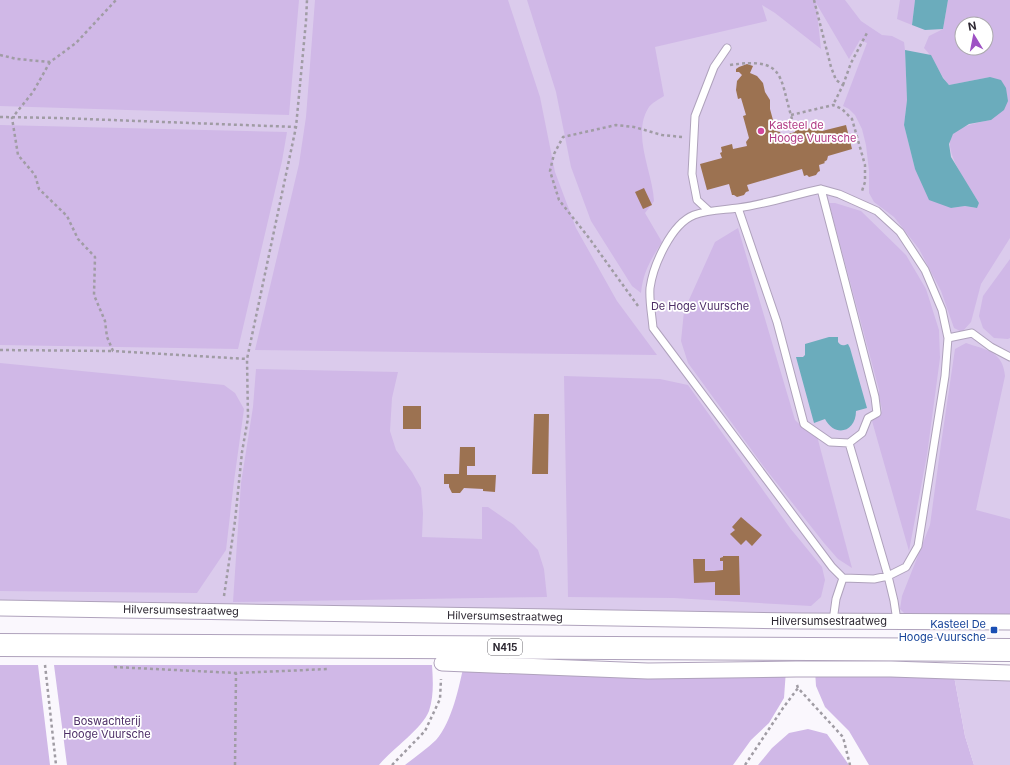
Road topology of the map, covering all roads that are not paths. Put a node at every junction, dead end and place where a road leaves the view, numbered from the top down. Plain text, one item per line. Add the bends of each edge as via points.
1 (727, 48) dead end
2 (821, 189) junction
3 (738, 208) junction
4 (710, 211) junction
5 (948, 338) junction
6 (1010, 357) edge
7 (849, 443) junction
8 (888, 576) junction
9 (843, 578) junction
10 (0, 608) edge
11 (897, 621) junction
12 (833, 622) junction
13 (1010, 622) edge
14 (0, 645) edge
15 (1010, 650) edge
16 (442, 663) road end
17 (1010, 673) edge

1 - 4 lane via 714,67 695,116 692,174 694,188 697,200
2 - 3 lane
2 - 5 lane via 877,211 900,232 925,270 942,310
2 - 7 lane via 876,402 877,413 868,418 862,433
3 - 4 lane
3 - 7 lane via 777,322 804,424 830,442
4 - 9 lane via 692,216 678,226 664,246 654,268 650,289 653,328 832,567
5 - 6 lane via 972,333
5 - 8 lane via 945,376 918,546 906,567
7 - 8 lane
8 - 9 lane via 874,579
8 - 11 lane
9 - 12 lane via 836,599
10 - 12 street, Hilversumsestraatweg
11 - 12 street, Hilversumsestraatweg
11 - 13 street, Hilversumsestraatweg
14 - 15 main road, N415
16 - 17 street via 648,671 883,669

